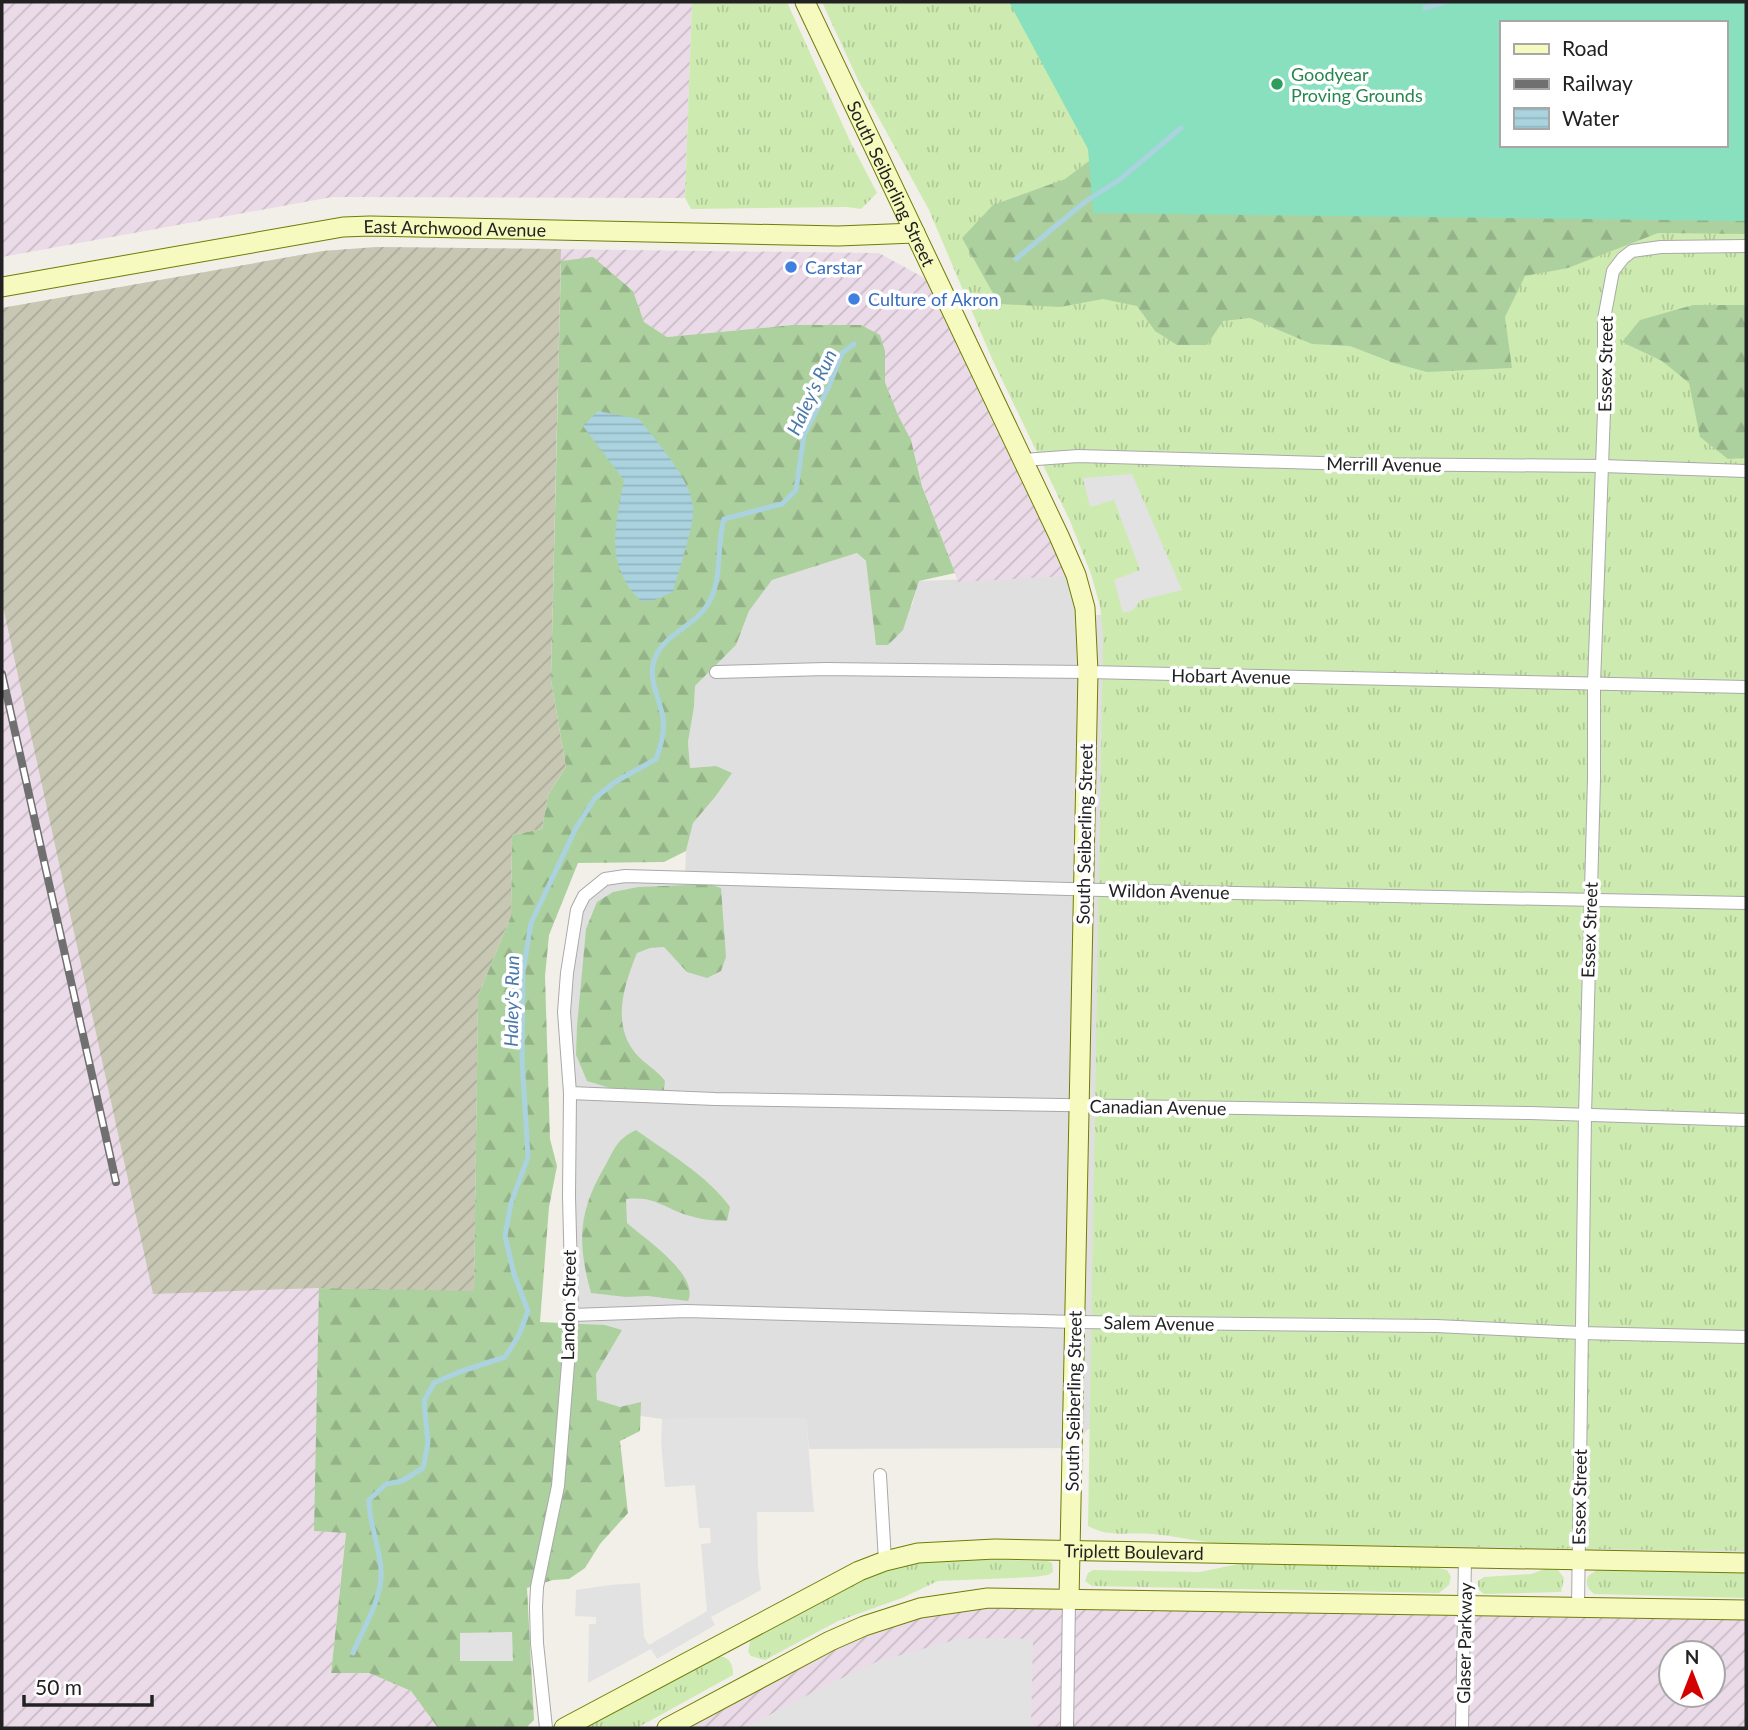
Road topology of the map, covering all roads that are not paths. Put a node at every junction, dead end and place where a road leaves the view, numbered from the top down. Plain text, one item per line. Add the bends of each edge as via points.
1 (805, 2) edge
2 (915, 233) junction
3 (1746, 246) edge
4 (2, 287) edge
5 (1023, 460) junction
6 (1603, 466) junction
7 (1746, 471) edge
8 (716, 672) dead end
9 (1088, 672) junction
10 (1594, 684) junction
11 (1746, 687) edge
12 (595, 886) joint
13 (1082, 889) junction
14 (1590, 899) junction
15 (1746, 903) edge
16 (570, 1093) junction
17 (1079, 1106) junction
18 (1585, 1115) junction
19 (1746, 1119) edge
20 (572, 1315) junction
21 (1075, 1322) junction
22 (1581, 1333) junction
23 (1746, 1337) edge
24 (880, 1475) dead end
25 (1070, 1551) junction
26 (1465, 1558) junction
27 (1578, 1560) junction
28 (885, 1561) junction
29 (1746, 1563) edge
30 (1069, 1600) junction
31 (1464, 1605) junction
32 (1578, 1607) junction
33 (1746, 1610) edge
34 (546, 1728) edge
35 (564, 1728) edge
36 (667, 1728) edge
37 (1067, 1728) edge
38 (1462, 1728) edge

1 - 2 main road, South Seiberling Street
2 - 4 main road, East Archwood Avenue via 838,236 343,227
2 - 5 main road, South Seiberling Street
3 - 6 street, Essex Street via 1650,248 1623,258 1610,279 1604,318
5 - 6 street, Merrill Avenue via 1077,456
5 - 9 main road, South Seiberling Street via 1080,589
6 - 7 street, Merrill Avenue
6 - 10 street, Essex Street
8 - 9 street, Hobart Avenue
9 - 10 street, Hobart Avenue
9 - 13 main road, South Seiberling Street
10 - 11 street, Hobart Avenue
10 - 14 street, Essex Street
12 - 13 street, Wildon Avenue via 625,876
12 - 16 street, Landon Street via 577,910 568,973 565,1012
13 - 14 street, Wildon Avenue
13 - 17 main road, South Seiberling Street
14 - 15 street, Wildon Avenue
14 - 18 street, Essex Street
16 - 17 street, Canadian Avenue
16 - 20 street, Landon Street
17 - 18 street, Canadian Avenue
17 - 21 main road, South Seiberling Street
18 - 19 street, Canadian Avenue
18 - 22 street, Essex Street
20 - 21 street, Salem Avenue via 686,1311
20 - 34 street, Landon Street via 558,1486 537,1587 537,1643
21 - 22 street, Salem Avenue via 1436,1326
21 - 25 main road, South Seiberling Street
22 - 23 street, Salem Avenue
22 - 27 street, Essex Street
24 - 28 street
25 - 26 main road, Triplett Boulevard
25 - 28 main road, Triplett Boulevard via 970,1549
25 - 30 main road, South Seiberling Street
26 - 27 main road, Triplett Boulevard
26 - 31 street, Glaser Parkway
27 - 29 main road, Triplett Boulevard
27 - 32 street, Essex Street
28 - 35 main road, Triplett Boulevard via 825,1588
30 - 31 main road
30 - 36 main road via 989,1598 893,1615 830,1641
30 - 37 street, South Seiberling Street
31 - 32 main road
31 - 38 street, Glaser Parkway
32 - 33 main road

